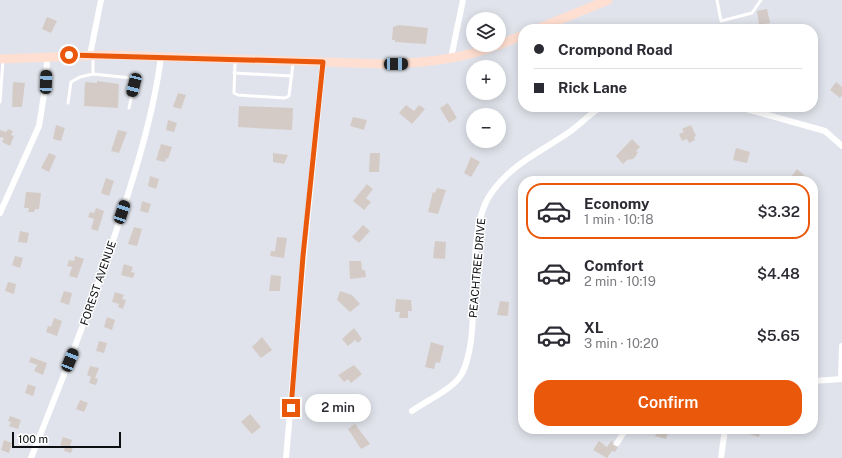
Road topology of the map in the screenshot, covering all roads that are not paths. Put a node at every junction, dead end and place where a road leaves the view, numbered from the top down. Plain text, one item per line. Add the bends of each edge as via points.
1 (101, 0) edge
2 (463, 0) edge
3 (608, 0) edge
4 (717, 0) edge
5 (761, 0) edge
6 (549, 24) edge
7 (518, 37) edge
8 (506, 42) edge
9 (473, 52) edge
10 (91, 55) junction
11 (47, 56) junction
12 (161, 57) junction
13 (451, 58) junction
14 (1, 59) edge
15 (235, 60) junction
16 (294, 61) junction
17 (323, 62) junction
18 (234, 73) junction
19 (93, 74) junction
20 (292, 76) junction
21 (0, 102) edge
22 (68, 103) dead end
23 (129, 108) dead end
24 (595, 112) edge
25 (758, 112) edge
26 (842, 146) edge
27 (0, 213) edge
28 (842, 346) edge
29 (842, 379) edge
30 (818, 381) edge
31 (412, 411) dead end
32 (623, 434) edge
33 (724, 434) edge
34 (617, 443) dead end
35 (31, 458) edge
36 (286, 458) edge
37 (721, 458) edge

1 - 10 street
2 - 13 street
3 - 6 main road
4 - 5 lane via 721,21 752,13
7 - 8 main road
9 - 13 main road
10 - 11 main road
10 - 12 main road
10 - 19 lane
11 - 14 main road
11 - 27 street via 39,126
12 - 15 main road
12 - 35 street, FOREST AVENUE via 154,105 105,267 87,319
13 - 17 main road via 399,64
14 - 21 lane
15 - 16 main road
15 - 18 lane
16 - 17 main road
16 - 20 lane
17 - 36 street
18 - 20 lane
18 - 20 lane via 233,90 238,95 284,98 289,96
19 - 22 lane via 71,82
19 - 23 lane via 131,78 134,85
24 - 31 street, PEACHTREE DRIVE via 567,135 528,157 505,177 490,195 481,213 478,232 472,337 464,369 452,385
25 - 26 street via 825,131
28 - 29 street
29 - 30 street
32 - 34 street
33 - 37 street

